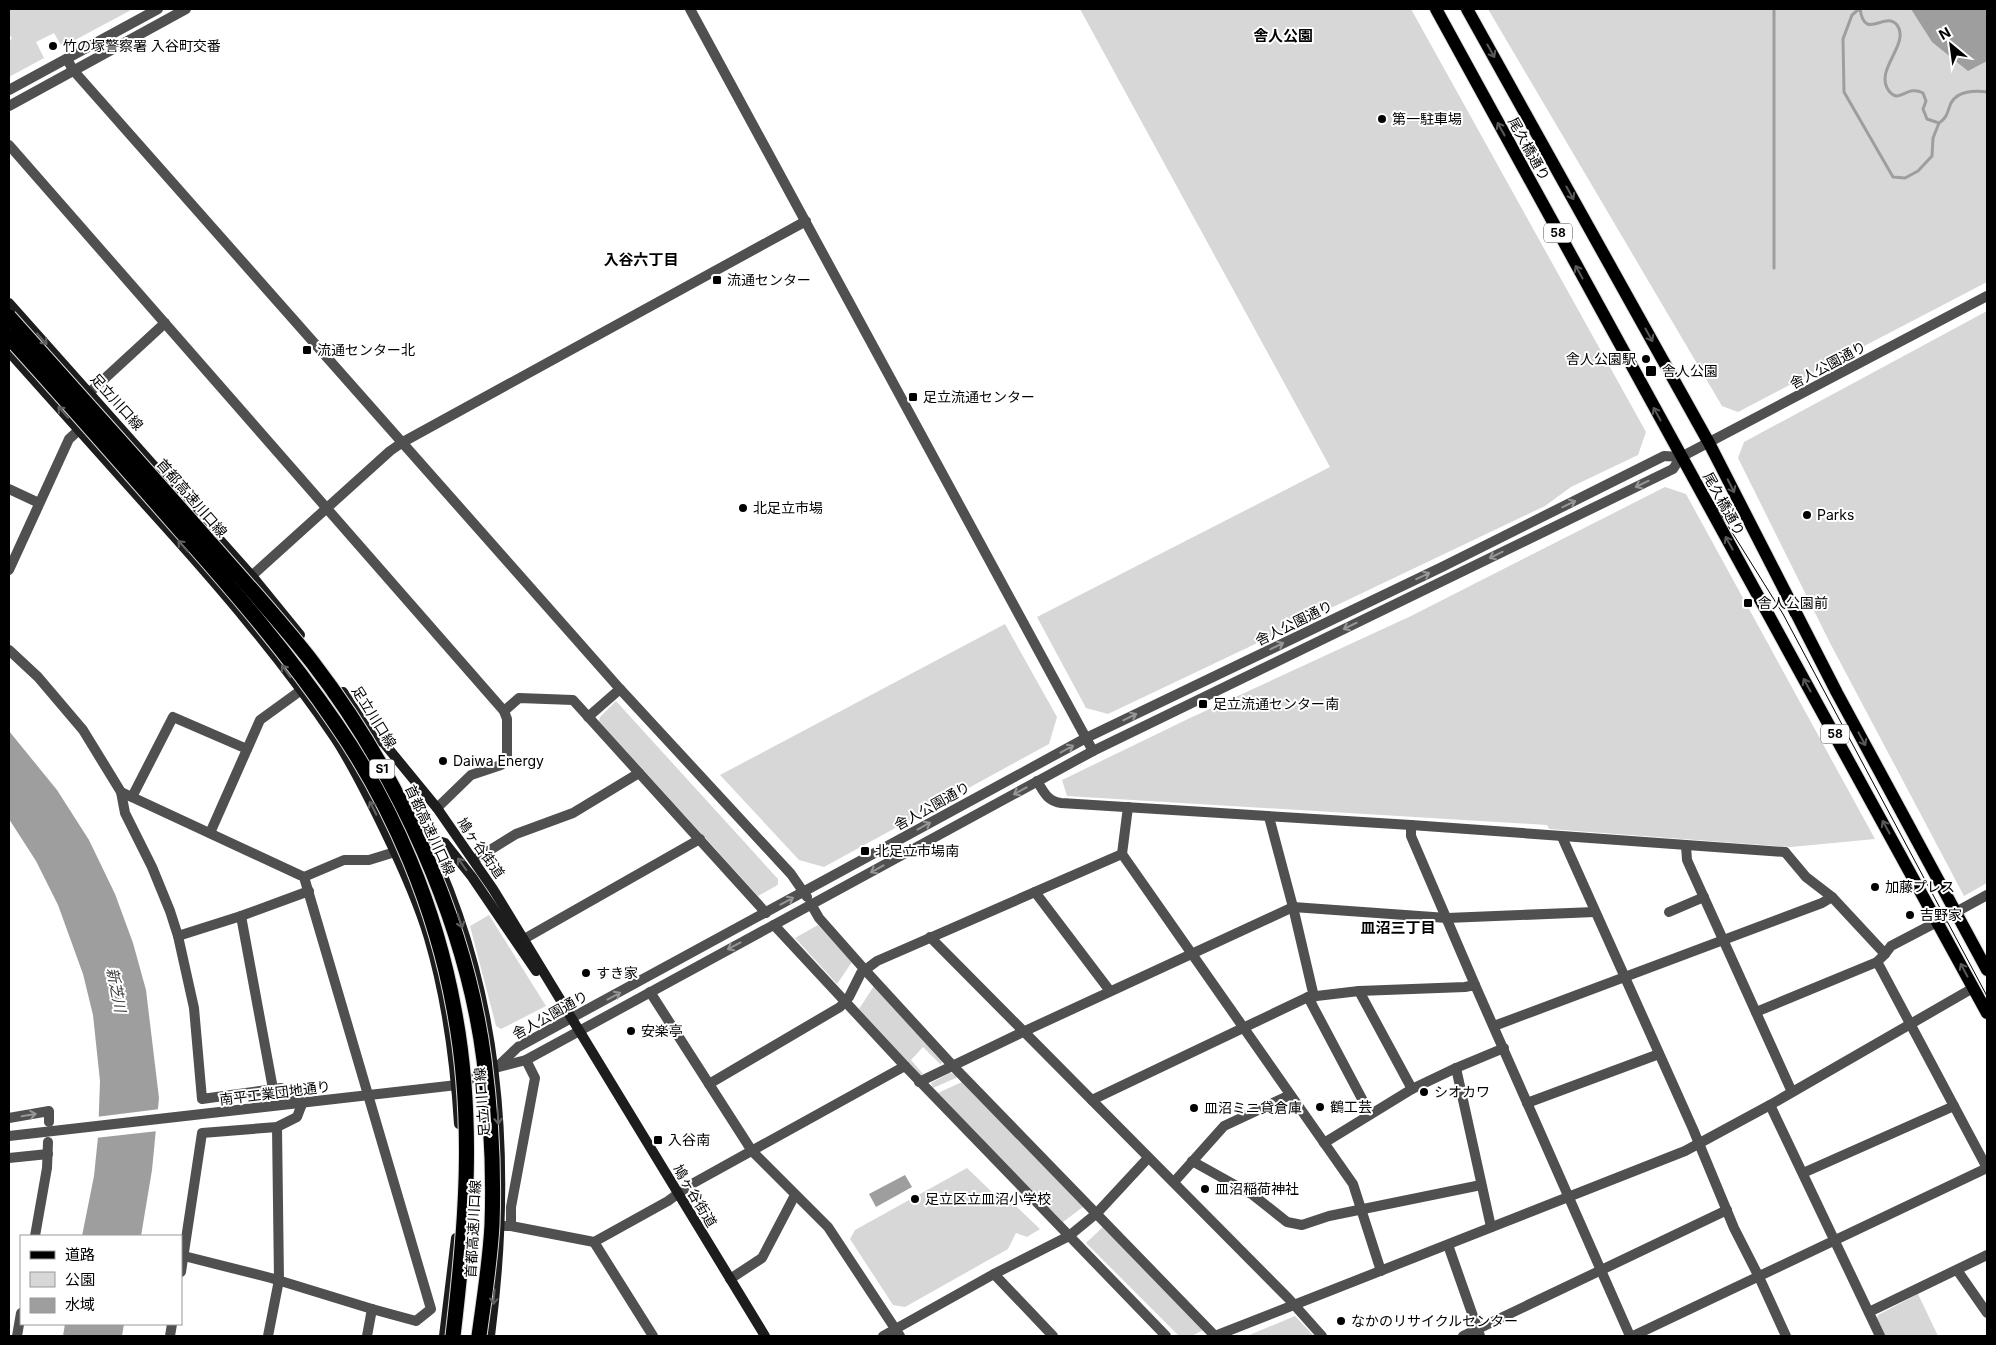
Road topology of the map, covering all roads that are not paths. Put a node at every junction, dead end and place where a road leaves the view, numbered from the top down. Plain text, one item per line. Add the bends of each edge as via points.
1 (158, 9) edge
2 (186, 9) edge
3 (690, 9) edge
4 (1436, 9) edge
5 (1467, 9) edge
6 (67, 59) junction
7 (73, 70) junction
8 (9, 90) edge
9 (9, 106) edge
10 (9, 145) edge
11 (806, 221) junction
12 (1987, 296) edge
13 (9, 303) edge
14 (9, 317) edge
15 (165, 323) junction
16 (9, 337) edge
17 (9, 352) edge
18 (90, 392) junction
19 (79, 430) junction
20 (403, 442) junction
21 (1709, 443) junction
22 (1681, 457) junction
23 (9, 489) edge
24 (39, 503) junction
25 (327, 508) junction
26 (9, 570) edge
27 (252, 576) junction
28 (228, 597) junction
29 (9, 650) edge
30 (620, 689) junction
31 (300, 691) junction
32 (353, 706) junction
33 (504, 711) junction
34 (588, 717) junction
35 (1086, 738) junction
36 (247, 749) junction
37 (1093, 751) junction
38 (639, 773) junction
39 (1037, 781) junction
40 (121, 792) junction
41 (132, 797) junction
42 (1128, 807) junction
43 (437, 808) junction
44 (1269, 817) junction
45 (1411, 825) junction
46 (210, 833) junction
47 (1562, 838) junction
48 (700, 839) junction
49 (428, 840) junction
50 (1686, 846) junction
51 (395, 852) junction
52 (1122, 854) junction
53 (474, 860) junction
54 (304, 877) junction
55 (309, 891) junction
56 (804, 892) junction
57 (1034, 892) junction
58 (1987, 895) edge
59 (1704, 897) junction
60 (1832, 897) junction
61 (811, 904) junction
62 (1293, 906) junction
63 (1595, 912) junction
64 (1669, 912) dead end
65 (1956, 912) junction
66 (766, 913) junction
67 (241, 916) junction
68 (1447, 918) junction
69 (1938, 921) junction
70 (774, 925) junction
71 (178, 936) junction
72 (930, 937) junction
73 (524, 939) junction
74 (1724, 940) junction
75 (1191, 953) junction
76 (1881, 958) junction
77 (865, 970) junction
78 (1987, 970) edge
79 (1625, 978) junction
80 (1475, 985) junction
81 (1973, 988) junction
82 (1110, 991) junction
83 (650, 992) junction
84 (1359, 992) junction
85 (1311, 997) junction
86 (844, 1002) junction
87 (1756, 1012) junction
88 (1987, 1013) edge
89 (571, 1018) junction
90 (1910, 1024) junction
91 (1494, 1026) junction
92 (1244, 1027) junction
93 (579, 1031) junction
94 (1025, 1031) junction
95 (1504, 1048) junction
96 (1659, 1054) junction
97 (526, 1060) junction
98 (905, 1066) junction
99 (953, 1066) junction
100 (495, 1068) junction
101 (1456, 1068) junction
102 (919, 1082) junction
103 (709, 1084) junction
104 (457, 1085) junction
105 (273, 1089) junction
106 (1412, 1089) junction
107 (1792, 1092) junction
108 (1290, 1095) junction
109 (369, 1096) junction
110 (1092, 1100) junction
111 (1527, 1103) junction
112 (302, 1104) junction
113 (1770, 1105) junction
114 (1954, 1106) junction
115 (1370, 1114) junction
116 (9, 1118) edge
117 (49, 1122) dead end
118 (277, 1127) junction
119 (9, 1136) edge
120 (48, 1142) dead end
121 (1324, 1143) junction
122 (1700, 1143) junction
123 (752, 1150) junction
124 (48, 1154) junction
125 (9, 1158) edge
126 (1148, 1158) junction
127 (1192, 1161) junction
128 (1803, 1173) junction
129 (1174, 1182) junction
130 (1481, 1185) junction
131 (678, 1194) junction
132 (795, 1194) junction
133 (1568, 1196) junction
134 (1361, 1209) junction
135 (1727, 1210) junction
136 (1097, 1213) junction
137 (506, 1226) junction
138 (1491, 1228) junction
139 (35, 1235) edge
140 (1069, 1236) junction
141 (1834, 1240) junction
142 (594, 1242) junction
143 (1448, 1245) junction
144 (1987, 1255) edge
145 (184, 1256) junction
146 (182, 1267) edge
147 (1600, 1270) junction
148 (1957, 1270) junction
149 (1381, 1271) junction
150 (994, 1274) junction
151 (1759, 1277) junction
152 (730, 1279) junction
153 (279, 1280) junction
154 (1294, 1306) junction
155 (372, 1309) junction
156 (1869, 1312) junction
157 (1987, 1312) edge
158 (20, 1320) edge
159 (898, 1333) edge
160 (1479, 1333) edge
161 (1047, 1335) edge
162 (17, 1336) edge
163 (268, 1336) edge
164 (367, 1336) edge
165 (444, 1336) edge
166 (454, 1336) edge
167 (480, 1336) edge
168 (490, 1336) edge
169 (654, 1336) edge
170 (765, 1336) edge
171 (883, 1336) edge
172 (1166, 1336) edge
173 (1215, 1336) edge
174 (1322, 1336) edge
175 (1463, 1336) edge
176 (1632, 1336) edge
177 (1786, 1336) edge
178 (1880, 1336) edge

1 - 6 street
2 - 7 street
3 - 11 street
22 -> 4 main road, 尾久橋通り / 58
5 -> 21 main road, 尾久橋通り / 58
6 - 7 street
6 - 8 street
7 - 9 street
7 - 20 street
10 - 15 street
11 - 20 street
11 - 35 street
12 - 21 street, 舎人公園通り
13 -> 18 main road, 足立川口線
14 - 167 highway, 首都高速川口線 / S1, bridge via 313,663 350,716 418,837 444,901 462,959 484,1058 492,1228
15 - 18 street
15 - 25 street
16 - 166 highway, 首都高速川口線 / S1, bridge via 246,605 298,670 338,726 374,786 402,844 444,962 461,1054 468,1167
19 -> 17 main road, 足立川口線
18 - 27 main road, 足立川口線
19 - 24 street via 69,439
28 -> 19 main road, 足立川口線
20 - 25 street
20 - 30 street
21 - 22 street, 舎人公園通り
21 -> 65 main road, 尾久橋通り / 58 via 1837,693
35 -> 22 street, 舎人公園通り via 1664,456
22 -> 37 street, 舎人公園通り via 1673,469
69 -> 22 main road, 尾久橋通り / 58
23 - 24 street
24 - 26 street
25 - 27 street
25 - 33 street
27 - 28 street
27 - 32 main road, 足立川口線
31 -> 28 main road, 足立川口線
29 - 40 street via 38,677 83,730
30 - 34 street
30 - 56 street
31 - 36 street via 260,720
51 -> 31 main road, 足立川口線 via 336,740
32 - 43 main road, 鳩ヶ谷街道
32 - 49 main road, 足立川口線
33 - 34 street via 520,698 573,700
33 - 43 street via 507,759 501,765 471,775
34 - 38 street
35 - 37 street
56 -> 35 street, 舎人公園通り
36 - 41 street via 173,717
36 - 46 street
37 - 39 street, 舎人公園通り
38 - 48 street
38 - 53 street via 573,813 516,834
39 - 42 street via 1052,802
39 -> 61 street, 舎人公園通り
40 - 41 street
40 - 71 street via 125,813 152,867
41 - 46 street
42 - 44 street
42 - 52 street
43 - 53 main road, 鳩ヶ谷街道
44 - 45 street
44 - 62 street
45 - 47 street
45 - 68 street via 1411,836
46 - 54 street
47 - 50 street
47 - 63 street
48 - 66 street
48 - 73 street
49 - 51 main road
89 -> 49 main road, 鳩ヶ谷街道 via 451,849 439,840
49 -> 100 main road, 足立川口線 via 451,895 472,961
50 - 59 street via 1687,860
50 - 60 street via 1785,852 1806,877
51 - 54 street via 369,860 344,860
51 - 104 main road, 足立川口線 via 420,910 436,966
52 - 57 street
52 - 75 street
53 - 73 main road, 鳩ヶ谷街道
54 - 55 street
55 - 67 street
55 - 109 street
56 - 61 street
66 -> 56 street, 舎人公園通り
57 - 72 street
57 - 82 street
58 - 65 street
59 - 64 street
59 - 74 street
60 - 74 street
60 - 76 street
61 - 70 street, 舎人公園通り
61 - 77 street via 819,918
62 - 68 street
62 - 75 street
62 - 85 street
63 - 68 street
63 - 79 street
65 - 69 street
65 - 78 main road, 尾久橋通り / 58
89 -> 66 street, 舎人公園通り
67 - 71 street
67 - 105 street
68 - 80 street
69 - 76 street via 1891,946
81 -> 69 main road, 尾久橋通り / 58
70 -> 83 street, 舎人公園通り
70 - 86 street
71 - 105 street via 194,1008 202,1099
72 - 77 street via 877,961
72 - 94 street
73 - 89 main road, 鳩ヶ谷街道
74 - 79 street
74 - 87 street
75 - 82 street
75 - 92 street
76 - 87 street
76 - 90 street
77 - 86 street
77 - 99 street
79 - 91 street
79 - 96 street
80 - 84 street
80 - 91 street
81 - 88 main road, 尾久橋通り / 58
81 - 90 street
82 - 94 street
83 - 93 street, 舎人公園通り
83 - 103 street
84 - 85 street
84 - 106 street
85 - 92 street
85 - 115 street
86 - 98 street
86 - 103 street
87 - 107 street
89 - 93 main road, 鳩ヶ谷街道
89 - 100 street, 舎人公園通り via 518,1047
90 - 107 street
90 - 114 street
91 - 95 street
92 - 108 street
92 - 110 street
93 - 97 street, 舎人公園通り
93 - 131 main road, 鳩ヶ谷街道
94 - 99 street
94 - 110 street
95 - 101 street
95 - 111 street
96 - 111 street
96 - 122 street
97 - 100 street, 舎人公園通り
97 - 137 street via 534,1078
98 - 102 street
98 - 123 street
99 - 102 street
99 - 136 street
100 - 104 street, 南平工業団地通り
100 -> 137 main road, 足立川口線
101 - 106 street
101 - 130 street
102 - 140 street
103 - 123 street
104 - 109 street, 南平工業団地通り
104 - 165 main road, 足立川口線 via 460,1180
105 - 112 street via 281,1088 296,1096
106 - 115 street
107 - 113 street
108 - 121 street
108 - 127 street via 1224,1126
109 - 112 street, 南平工業団地通り
109 - 155 street via 431,1309 416,1320
110 - 126 street
111 - 133 street
112 - 118 street via 297,1117
112 - 119 street, 南平工業団地通り
113 - 122 street
113 - 128 street
114 - 128 street
114 - 141 street via 1987,1168
115 - 121 street
116 -> 117 street via 49,1111
118 - 145 street via 202,1133
118 - 153 street
120 - 124 street
121 - 134 street via 1353,1184
122 - 133 street
122 - 135 street
123 - 131 street
123 - 132 street
124 - 125 street
124 - 139 street
126 - 129 street
126 - 136 street
127 - 129 street
127 - 134 street via 1253,1195 1286,1222 1302,1225
128 - 141 street
129 - 154 street
130 - 134 street
130 - 138 street
131 - 142 street
131 - 152 main road, 鳩ヶ谷街道
132 - 152 street via 762,1258
132 - 159 street via 828,1227
133 - 138 street
133 - 147 street
134 - 149 street
135 - 147 street
135 - 151 street
136 - 140 street
136 - 173 street
137 - 142 street
137 -> 168 main road, 足立川口線
138 - 143 street
140 - 150 street
140 - 172 street
141 - 151 street
141 - 156 street
142 - 169 street
143 - 149 street
143 - 160 street
144 - 148 street
145 - 146 street
145 - 153 street
147 - 160 street
147 - 176 street
148 - 156 street
148 - 157 street
149 - 154 street
150 - 159 street
150 - 161 street
151 - 176 street
151 - 177 street
152 - 170 main road, 鳩ヶ谷街道
153 - 155 street
153 - 163 street
154 - 173 street
154 - 174 street
155 - 164 street
156 - 178 street
158 - 162 street
159 - 171 street
160 - 175 street

